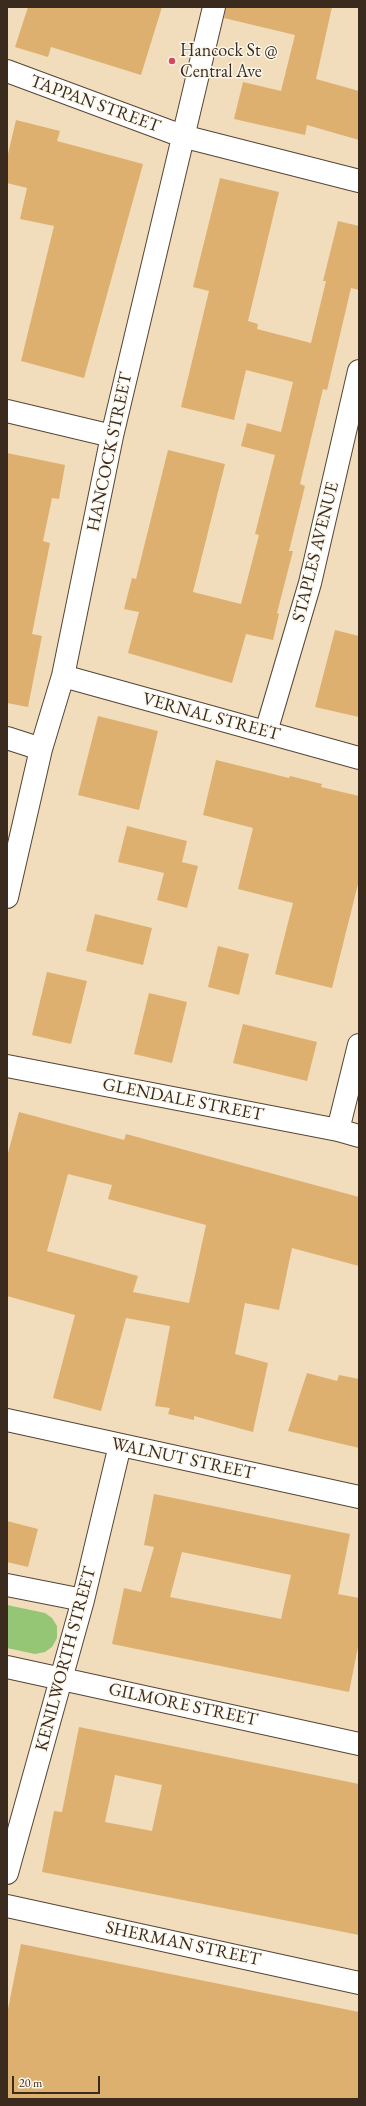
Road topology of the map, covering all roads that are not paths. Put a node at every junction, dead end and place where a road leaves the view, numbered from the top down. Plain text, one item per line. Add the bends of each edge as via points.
1 (214, 7) edge
2 (7, 71) edge
3 (182, 136) junction
4 (359, 181) edge
5 (359, 371) edge
6 (7, 411) edge
7 (112, 436) junction
8 (63, 676) junction
9 (266, 732) junction
10 (7, 738) edge
11 (41, 749) junction
12 (359, 758) edge
13 (7, 897) edge
14 (359, 1045) edge
15 (7, 1066) edge
16 (338, 1130) junction
17 (359, 1136) edge
18 (7, 1420) edge
19 (120, 1445) junction
20 (359, 1497) edge
21 (7, 1585) edge
22 (83, 1600) junction
23 (7, 1667) edge
24 (61, 1678) junction
25 (359, 1744) edge
26 (7, 1872) edge
27 (7, 1906) edge
28 (359, 1983) edge

1 - 3 street, HANCOCK STREET
2 - 3 street, TAPPAN STREET
3 - 4 street, TAPPAN STREET
3 - 7 street, HANCOCK STREET
5 - 9 street, STAPLES AVENUE via 310,583
6 - 7 street
7 - 8 street, HANCOCK STREET
8 - 9 street, VERNAL STREET
8 - 11 street, HANCOCK STREET
9 - 12 street, VERNAL STREET
10 - 11 street
11 - 13 street, HANCOCK STREET
14 - 16 street
15 - 16 street, GLENDALE STREET
16 - 17 street, GLENDALE STREET
18 - 19 street, WALNUT STREET
19 - 20 street, WALNUT STREET
19 - 22 street, KENILWORTH STREET
21 - 22 street
22 - 24 street, KENILWORTH STREET
23 - 24 street, GILMORE STREET
24 - 25 street, GILMORE STREET
24 - 26 street, KENILWORTH STREET
27 - 28 street, SHERMAN STREET

